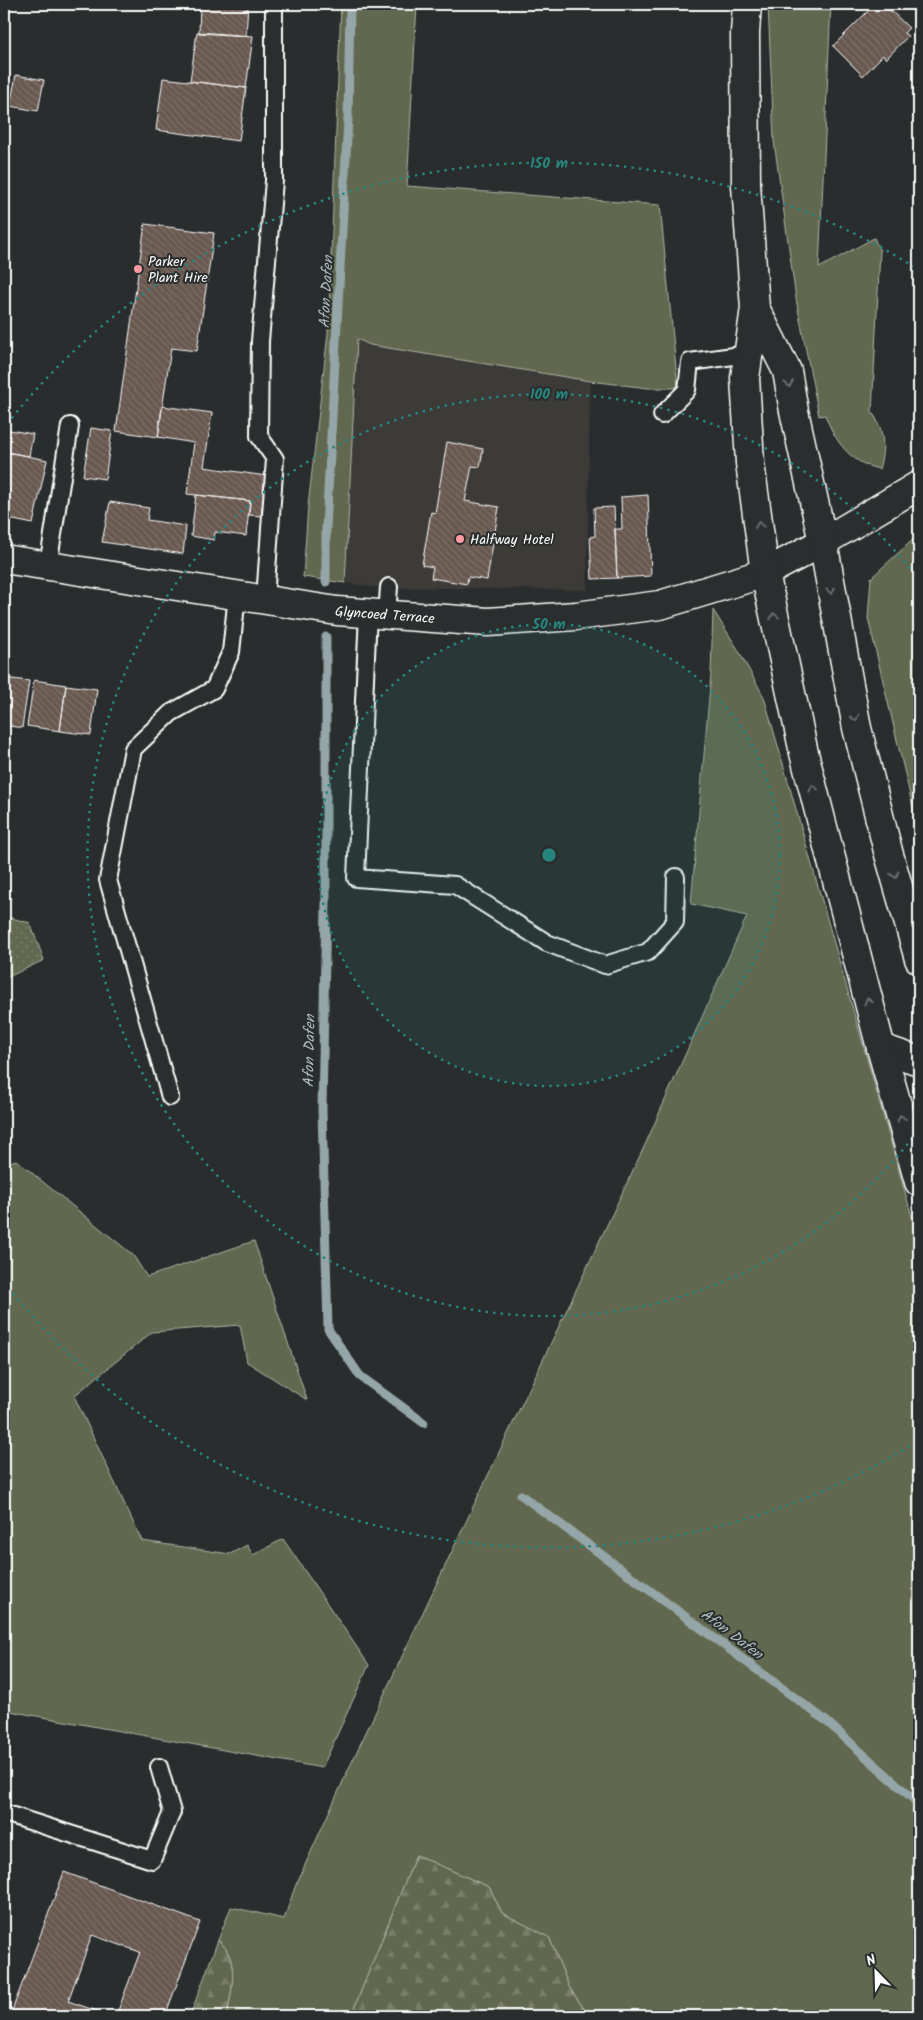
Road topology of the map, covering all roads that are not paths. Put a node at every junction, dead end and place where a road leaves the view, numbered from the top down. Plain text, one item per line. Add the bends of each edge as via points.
1 (274, 4) edge
2 (747, 4) edge
3 (755, 308) junction
4 (776, 350) junction
5 (749, 354) junction
6 (662, 415) dead end
7 (70, 426) dead end
8 (919, 485) edge
9 (823, 542) junction
10 (4, 559) edge
11 (48, 566) junction
12 (765, 573) junction
13 (389, 587) dead end
14 (237, 595) junction
15 (264, 599) junction
16 (377, 614) junction
17 (676, 877) dead end
18 (915, 931) edge
19 (919, 959) edge
20 (881, 1048) junction
21 (919, 1060) edge
22 (170, 1097) dead end
23 (919, 1182) edge
24 (159, 1767) dead end
25 (4, 1813) edge

1 - 15 lane via 274,181 260,341 259,436 275,460
2 - 3 main road via 746,185
3 - 4 main road
3 - 5 main road
4 - 5 lane
4 -> 9 main road via 787,372
5 - 6 lane via 690,362 687,390
12 -> 5 main road via 750,463 746,378
7 - 11 lane
8 - 9 main road, Glyncoed Terrace
9 - 12 main road, Glyncoed Terrace
9 -> 18 main road via 857,728 888,851
10 - 11 main road, Glyncoed Terrace
11 - 14 main road, Glyncoed Terrace
12 - 16 main road, Glyncoed Terrace via 660,605 576,616 488,622
20 -> 12 main road via 804,753
13 - 16 lane
14 - 15 main road, Glyncoed Terrace
14 - 22 lane via 231,652 214,689 171,713 133,749 108,880
15 - 16 main road, Glyncoed Terrace
16 - 17 lane via 356,878 455,885 547,943 605,965 648,952 676,922
18 - 19 main road
20 - 21 main road
23 -> 20 main road
24 - 25 lane via 172,1812 152,1860

